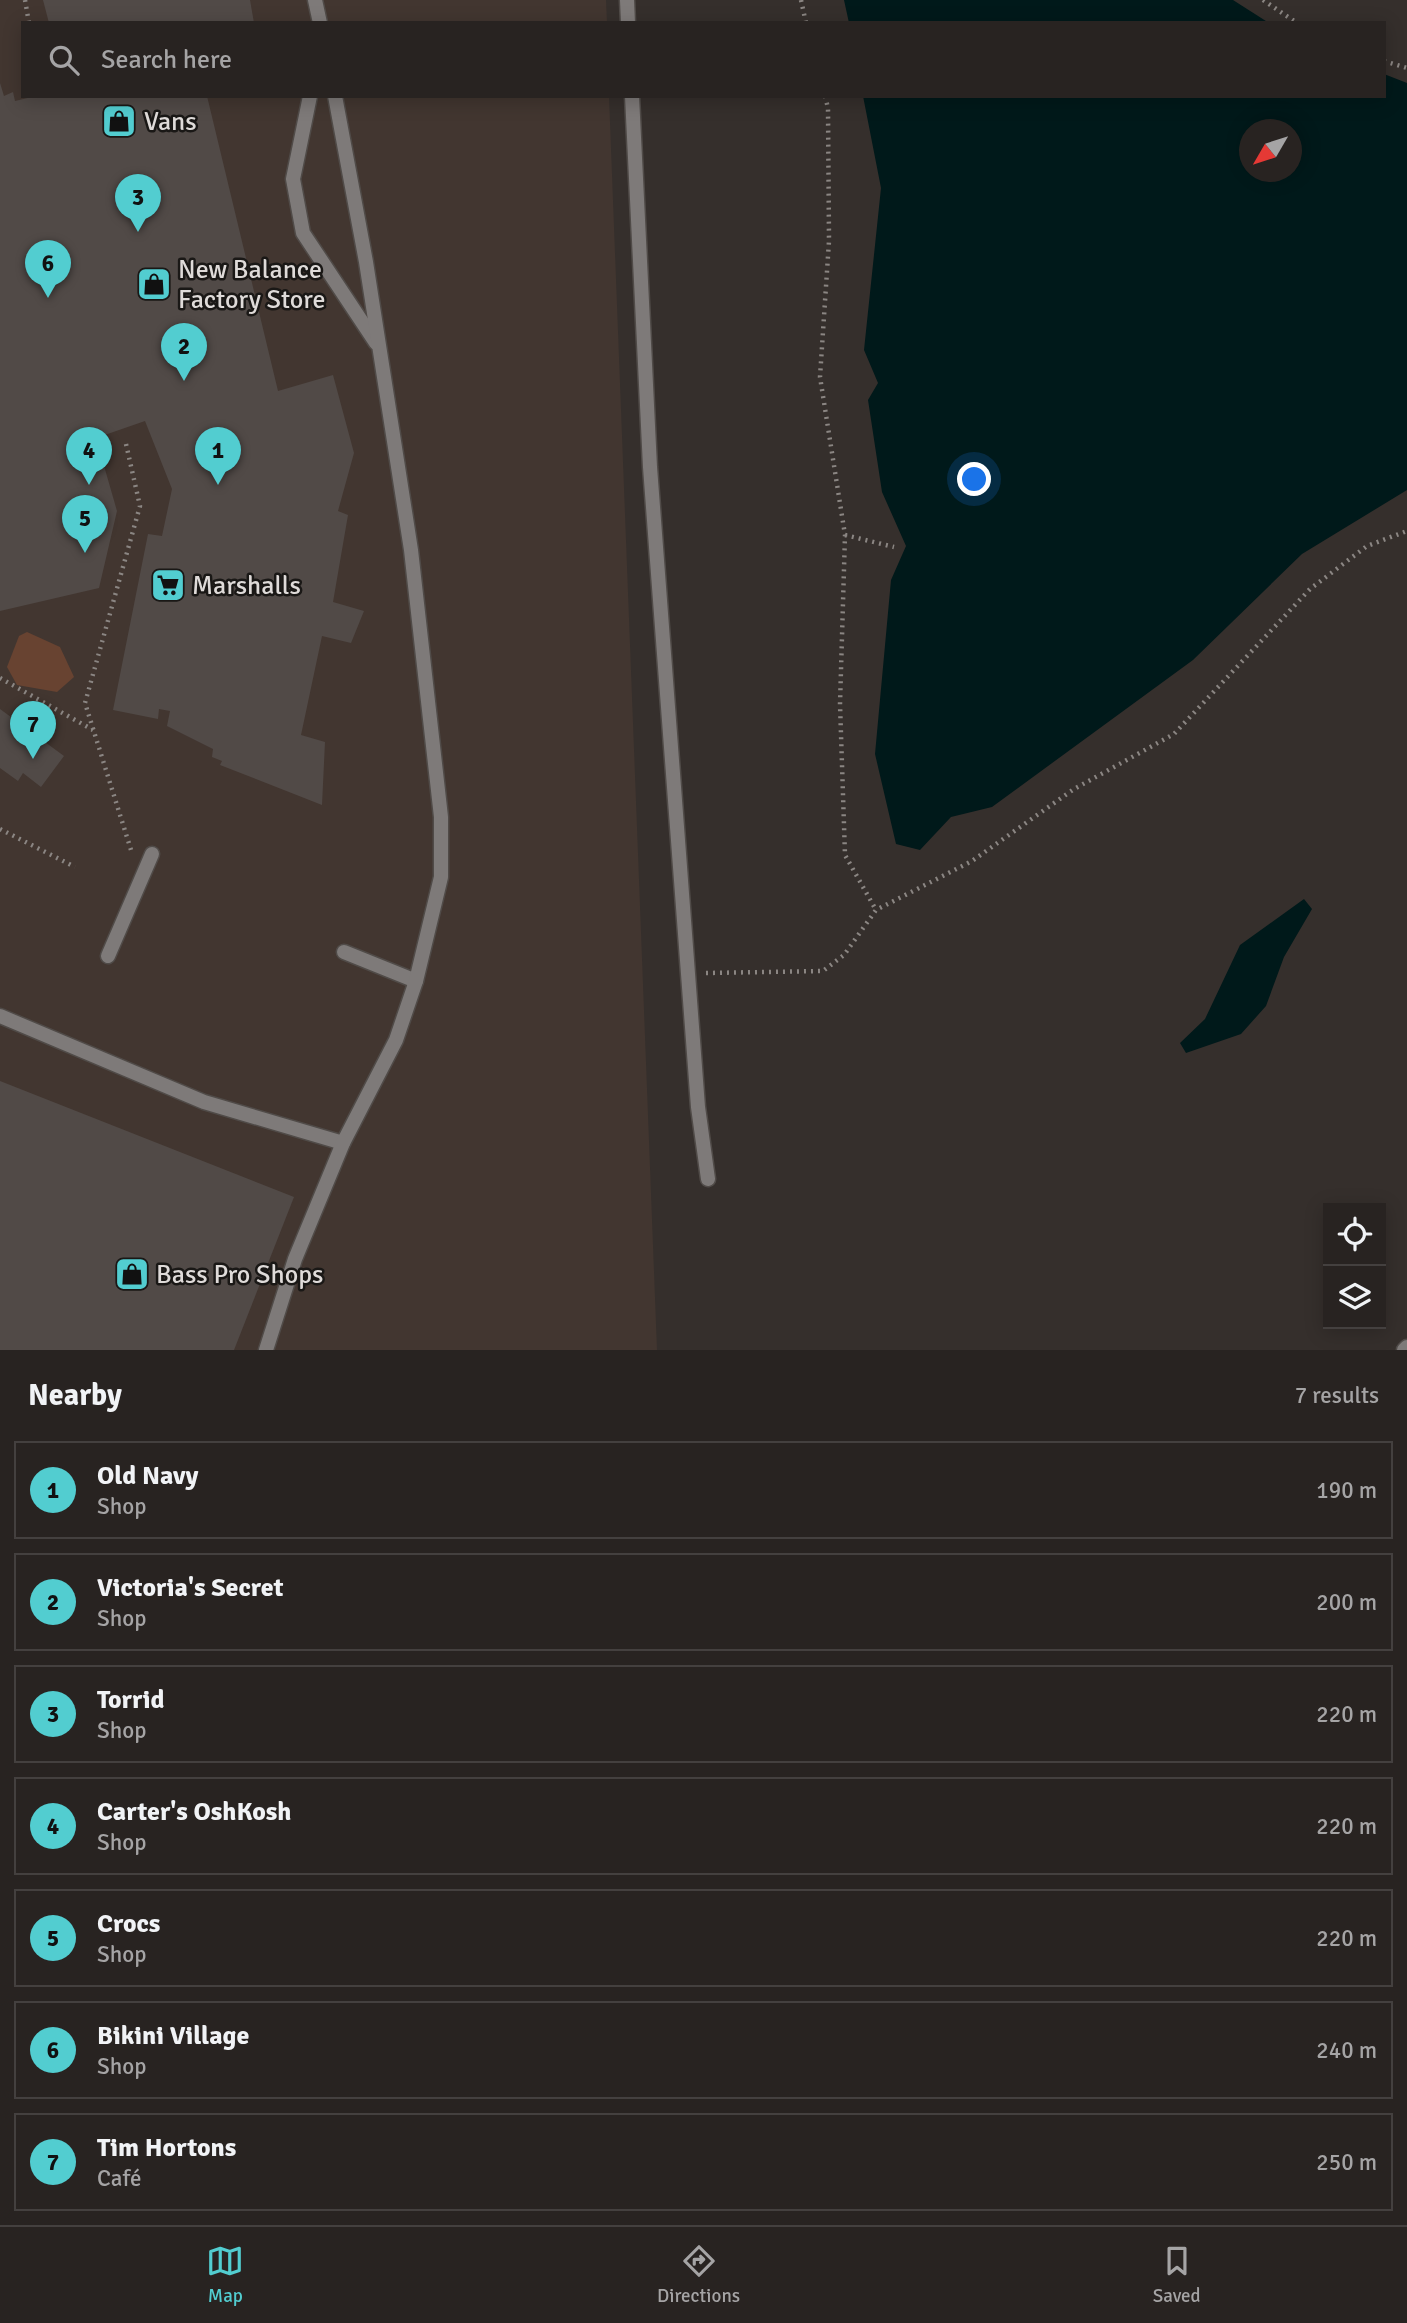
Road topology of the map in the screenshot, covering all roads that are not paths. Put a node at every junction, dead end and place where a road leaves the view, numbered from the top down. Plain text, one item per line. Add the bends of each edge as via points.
1 (315, 0) edge
2 (627, 0) edge
3 (320, 21) edge
4 (628, 21) edge
5 (310, 98) edge
6 (335, 98) edge
7 (632, 98) edge
8 (380, 349) junction
9 (152, 854) dead end
10 (344, 952) dead end
11 (108, 956) dead end
12 (416, 981) junction
13 (0, 1016) edge
14 (343, 1143) junction
15 (708, 1179) dead end
16 (266, 1350) edge

1 - 3 street
2 - 4 street
5 - 8 street via 293,179 303,233
6 - 8 street
7 - 15 street via 650,467 698,1107
8 - 12 street via 411,550 441,817 441,877
9 - 11 street
10 - 12 street
12 - 14 street via 396,1040
13 - 14 street via 204,1102
14 - 16 street via 295,1259

